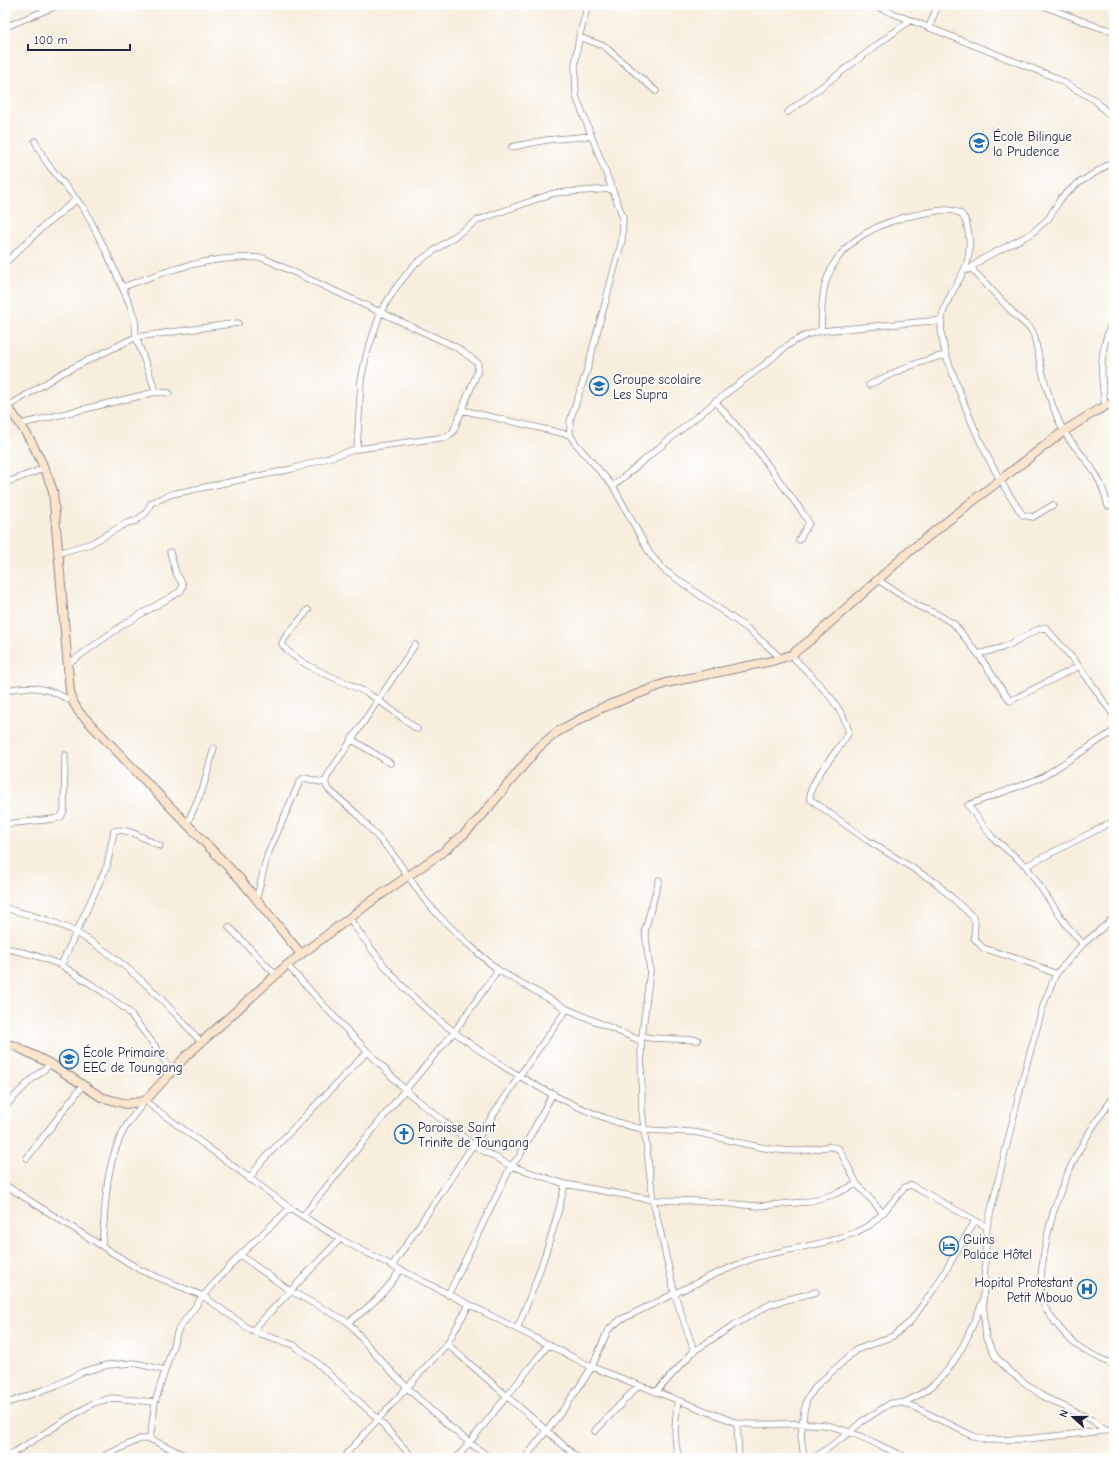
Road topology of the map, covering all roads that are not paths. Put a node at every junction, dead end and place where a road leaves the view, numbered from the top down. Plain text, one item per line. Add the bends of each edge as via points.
1 (59, 5) edge
2 (588, 5) edge
3 (872, 5) edge
4 (938, 5) edge
5 (1041, 5) edge
6 (909, 21) junction
7 (929, 27) junction
8 (5, 28) edge
9 (1114, 31) edge
10 (578, 37) junction
11 (656, 91) dead end
12 (788, 112) dead end
13 (1114, 120) edge
14 (591, 136) junction
15 (35, 141) dead end
16 (512, 147) dead end
17 (1114, 161) edge
18 (611, 189) junction
19 (76, 200) junction
20 (5, 263) edge
21 (971, 268) junction
22 (964, 272) junction
23 (123, 287) junction
24 (381, 311) junction
25 (1114, 317) edge
26 (942, 320) junction
27 (238, 323) dead end
28 (1112, 324) edge
29 (821, 331) junction
30 (136, 337) junction
31 (946, 355) junction
32 (869, 385) dead end
33 (156, 392) junction
34 (169, 393) dead end
35 (716, 401) junction
36 (1114, 402) edge
37 (6, 406) edge
38 (1105, 406) junction
39 (462, 410) junction
40 (21, 424) junction
41 (1064, 431) junction
42 (570, 435) junction
43 (357, 449) junction
44 (45, 468) junction
45 (1000, 481) junction
46 (5, 483) edge
47 (613, 486) junction
48 (1053, 505) dead end
49 (1108, 506) dead end
50 (799, 540) dead end
51 (170, 552) dead end
52 (58, 553) junction
53 (878, 580) junction
54 (308, 610) dead end
55 (416, 645) dead end
56 (978, 654) junction
57 (791, 655) junction
58 (782, 658) junction
59 (68, 664) junction
60 (1079, 666) junction
61 (5, 691) edge
62 (377, 700) junction
63 (73, 702) junction
64 (1114, 716) edge
65 (417, 728) dead end
66 (1114, 732) edge
67 (351, 739) junction
68 (214, 748) dead end
69 (65, 755) dead end
70 (390, 763) dead end
71 (325, 782) junction
72 (1114, 821) edge
73 (5, 824) edge
74 (187, 824) junction
75 (160, 846) dead end
76 (1026, 866) junction
77 (408, 875) junction
78 (659, 880) dead end
79 (257, 897) junction
80 (5, 908) edge
81 (349, 918) junction
82 (1114, 918) edge
83 (229, 927) dead end
84 (77, 933) junction
85 (1083, 944) junction
86 (5, 948) edge
87 (301, 954) junction
88 (287, 965) junction
89 (61, 966) junction
90 (498, 970) junction
91 (1056, 974) junction
92 (276, 975) junction
93 (567, 1009) junction
94 (454, 1032) junction
95 (642, 1038) junction
96 (698, 1040) dead end
97 (201, 1042) junction
98 (5, 1044) edge
99 (367, 1052) junction
100 (51, 1064) junction
101 (171, 1071) junction
102 (520, 1075) junction
103 (83, 1085) junction
104 (405, 1090) junction
105 (553, 1093) junction
106 (1114, 1097) edge
107 (145, 1101) junction
108 (5, 1106) edge
109 (643, 1129) junction
110 (473, 1145) junction
111 (27, 1158) dead end
112 (511, 1166) junction
113 (249, 1179) junction
114 (565, 1184) junction
115 (857, 1184) junction
116 (5, 1185) edge
117 (653, 1200) junction
118 (290, 1208) junction
119 (883, 1213) junction
120 (303, 1216) junction
121 (975, 1221) junction
122 (987, 1227) junction
123 (340, 1239) junction
124 (102, 1246) junction
125 (240, 1255) junction
126 (392, 1266) junction
127 (400, 1270) junction
128 (289, 1290) junction
129 (816, 1292) dead end
130 (448, 1295) junction
131 (675, 1295) junction
132 (203, 1296) junction
133 (983, 1301) junction
134 (469, 1305) junction
135 (348, 1322) junction
136 (517, 1329) junction
137 (252, 1331) junction
138 (447, 1344) junction
139 (549, 1344) junction
140 (694, 1351) junction
141 (1114, 1364) edge
142 (592, 1367) junction
143 (165, 1370) junction
144 (638, 1386) junction
145 (407, 1389) junction
146 (656, 1392) junction
147 (507, 1397) junction
148 (678, 1401) junction
149 (155, 1402) junction
150 (903, 1403) junction
151 (5, 1404) edge
152 (378, 1420) junction
153 (737, 1423) junction
154 (803, 1424) junction
155 (1114, 1430) edge
156 (546, 1431) junction
157 (595, 1431) dead end
158 (1106, 1431) junction
159 (849, 1433) junction
160 (150, 1439) junction
161 (469, 1443) junction
162 (346, 1453) dead end
163 (678, 1456) edge
164 (5, 1458) edge
165 (100, 1458) edge
166 (191, 1458) edge
167 (413, 1458) edge
168 (457, 1458) edge
169 (490, 1458) edge
170 (525, 1458) edge
171 (578, 1458) edge
172 (670, 1458) edge
173 (739, 1458) edge
174 (804, 1458) edge
175 (814, 1458) edge
176 (907, 1458) edge

1 - 8 street
2 - 10 street
3 - 6 street
4 - 7 street
5 - 9 street
6 - 7 street
6 - 12 street
7 - 13 street via 1054,77 1095,100
10 - 11 street via 604,46
10 - 14 street via 575,65 576,96
14 - 16 street via 546,140
14 - 18 street
15 - 19 street via 46,162
17 - 21 street via 1077,184 1061,198 1049,218 1031,234 984,258
18 - 24 street via 554,193 478,220 415,264
18 - 42 street via 623,217 622,240 587,370 570,421
19 - 20 street
19 - 23 street via 91,222
21 - 22 street
21 - 41 street via 1031,329 1045,387
22 - 26 street via 951,293
22 - 29 street via 970,253 966,222 962,215 942,210 882,225 857,238 839,256 827,277
23 - 24 street via 197,263 241,256 262,258
23 - 30 street via 135,321
24 - 39 street via 456,347 478,363 477,374
24 - 43 street via 361,380
25 - 28 street
26 - 29 street
26 - 31 street via 942,342
27 - 30 street
28 - 38 street via 1103,347 1100,366
29 - 35 street via 804,335 787,345
30 - 33 street
30 - 37 street via 62,373
31 - 32 street via 900,369
31 - 45 street via 966,407
33 - 34 street
33 - 40 street
35 - 47 street
35 - 50 street via 757,450 809,523
36 - 38 street
37 - 40 street
38 - 41 street
39 - 42 street
39 - 43 street via 453,432 448,437
40 - 44 street
41 - 45 street
41 - 49 street via 1092,467
42 - 47 street
43 - 52 street via 292,469 172,494 151,503 146,513 136,521 127,523 90,544
44 - 46 street
44 - 52 street via 52,491
45 - 48 street via 1023,515 1033,517
45 - 53 street via 911,550
47 - 58 street via 650,554 664,570 748,629
51 - 59 street via 176,573 183,585 181,591 124,624
52 - 59 street
53 - 56 street via 918,606 954,624
53 - 57 street
54 - 62 street via 284,639 282,644 286,650 320,672
55 - 62 street
56 - 60 street via 996,650 1045,627
56 - 60 street via 1010,701
57 - 58 street
57 - 91 street via 825,690 847,723 849,732 814,783 809,793 810,799 867,840 922,872 952,896 973,917 974,938 983,948
58 - 77 street via 666,683 620,700 557,732 538,748 464,834 443,852
59 - 63 street
60 - 64 street
61 - 63 street via 17,687 41,688
62 - 65 street
62 - 67 street
63 - 74 street via 79,712
66 - 76 street via 1041,778 968,805 992,837
67 - 70 street
67 - 71 street
68 - 74 street via 203,788
69 - 73 street via 64,811 60,817
71 - 77 street via 328,789 357,814 392,853
71 - 79 street via 311,778 300,781 267,856
72 - 76 street
74 - 79 street
75 - 84 street via 120,829 114,832 107,866
76 - 85 street
77 - 81 street
77 - 90 street via 439,916
78 - 95 street via 645,930 650,971
79 - 87 street
80 - 84 street
81 - 87 street
81 - 94 street via 389,972
82 - 85 street
83 - 92 street
84 - 89 street
84 - 97 street via 152,989
85 - 91 street
86 - 89 street via 37,956
87 - 88 street
88 - 92 street
88 - 99 street
89 - 101 street via 128,1011
90 - 93 street
90 - 94 street
91 - 122 street via 1044,1004 1024,1074
92 - 97 street
93 - 95 street
93 - 102 street
94 - 102 street
94 - 104 street
95 - 96 street
95 - 109 street
97 - 101 street
98 - 100 street via 15,1046
99 - 104 street
99 - 113 street via 263,1160
100 - 103 street
100 - 108 street
101 - 107 street
102 - 105 street
102 - 110 street
103 - 107 street via 101,1097 126,1104
103 - 111 street
104 - 110 street
104 - 120 street
105 - 109 street via 606,1117
105 - 112 street via 519,1157
106 - 141 street via 1074,1158 1055,1204 1043,1260 1041,1297 1052,1318 1075,1344
107 - 113 street
107 - 124 street via 125,1128 107,1174
109 - 115 street via 693,1132 778,1150 808,1150 834,1146 839,1149
109 - 117 street
110 - 112 street
110 - 126 street
112 - 114 street
112 - 130 street
113 - 118 street
114 - 117 street
114 - 136 street via 541,1269
115 - 117 street via 807,1202 758,1206
115 - 119 street
116 - 124 street
117 - 131 street
118 - 120 street
118 - 125 street
119 - 121 street via 905,1187 911,1185
119 - 131 street via 870,1225 854,1233 756,1258 713,1275
120 - 123 street
121 - 122 street
121 - 154 street via 937,1285 910,1322 893,1336 856,1350 817,1385 807,1399
122 - 133 street
123 - 126 street
123 - 128 street
124 - 132 street via 140,1270
125 - 128 street
125 - 132 street
126 - 127 street
127 - 130 street
127 - 135 street via 390,1286 374,1303
128 - 135 street
128 - 137 street
129 - 140 street via 771,1304
130 - 134 street
131 - 140 street
131 - 142 street via 620,1320 608,1330
132 - 137 street
132 - 143 street via 178,1330
133 - 150 street via 956,1359 932,1386
133 - 158 street via 986,1338 995,1356 1009,1371 1044,1397 1092,1420
134 - 136 street
134 - 138 street
135 - 145 street via 376,1357
136 - 139 street
137 - 152 street via 294,1345 314,1360
138 - 145 street
138 - 147 street
139 - 142 street
139 - 147 street
140 - 146 street
142 - 144 street
142 - 156 street
143 - 149 street
143 - 151 street via 134,1363 108,1365 82,1372
144 - 146 street
144 - 157 street
145 - 152 street
145 - 161 street
146 - 148 street
147 - 156 street
147 - 161 street
148 - 153 street
148 - 163 street via 675,1423
149 - 160 street
149 - 164 street via 112,1398 93,1403
150 - 158 street via 987,1440
150 - 159 street via 891,1403 880,1409
152 - 162 street
152 - 167 street
153 - 154 street
153 - 173 street
154 - 159 street via 824,1425
154 - 174 street via 801,1444
155 - 158 street
156 - 170 street
156 - 171 street
159 - 175 street
159 - 176 street
160 - 165 street via 140,1439
160 - 166 street
161 - 168 street
161 - 169 street
163 - 172 street

